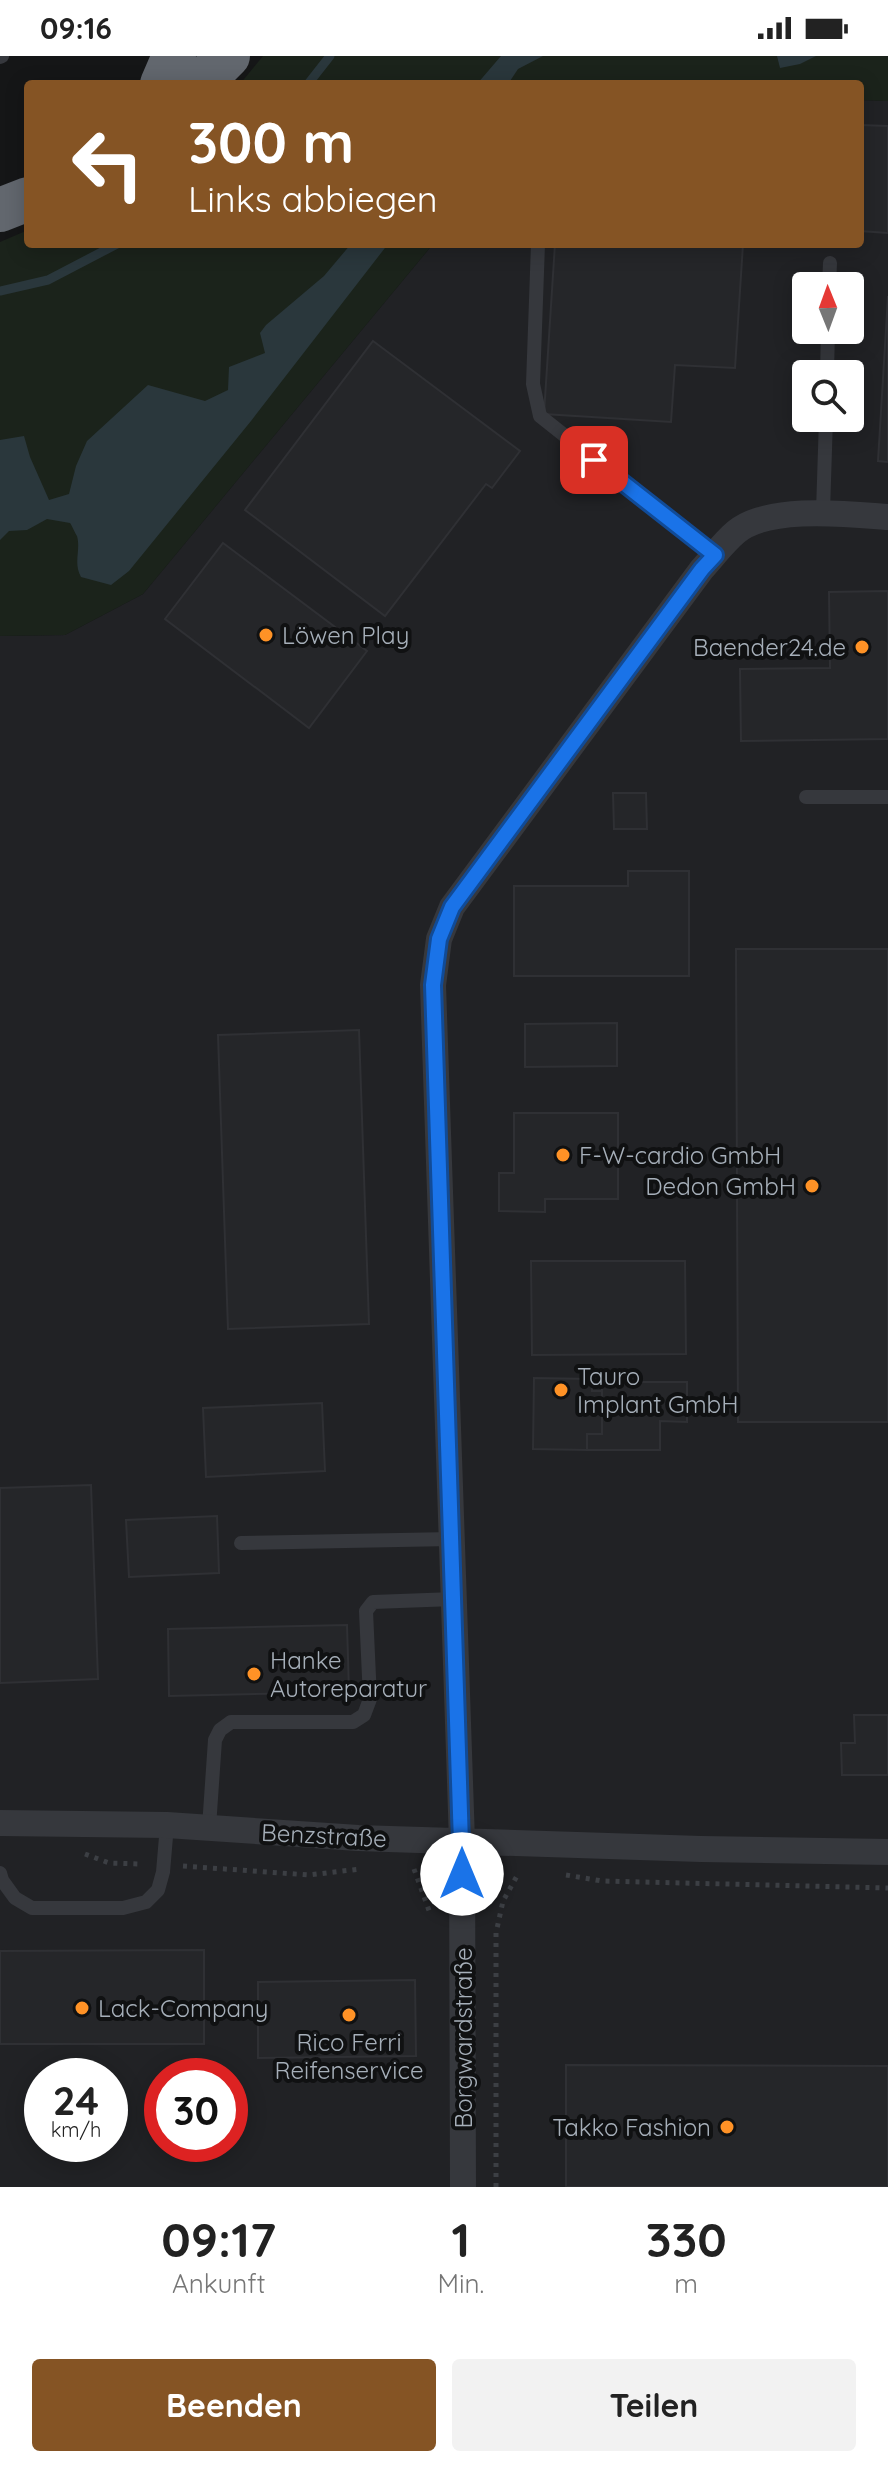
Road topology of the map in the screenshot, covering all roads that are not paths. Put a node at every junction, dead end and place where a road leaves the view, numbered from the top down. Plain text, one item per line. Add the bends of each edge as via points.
1 (174, 56) edge
2 (228, 56) edge
3 (164, 80) edge
4 (204, 80) edge
5 (24, 201) edge
6 (0, 210) edge
7 (538, 248) edge
8 (830, 263) dead end
9 (830, 272) edge
10 (826, 432) edge
11 (823, 512) junction
12 (888, 517) edge
13 (715, 555) junction
14 (806, 797) dead end
15 (888, 797) edge
16 (452, 1539) junction
17 (241, 1543) dead end
18 (454, 1599) junction
19 (0, 1823) edge
20 (167, 1825) junction
21 (209, 1827) junction
22 (462, 1841) junction
23 (888, 1852) edge
24 (0, 1873) edge
25 (463, 2187) edge

1 - 3 highway
2 - 4 highway
5 - 6 highway
7 - 13 lane via 533,384 540,416
8 - 9 lane
10 - 11 lane
11 - 12 street, Borgwardstraße
11 - 13 street, Borgwardstraße via 772,516 737,530
13 - 16 street, Borgwardstraße via 452,907 439,939 433,985
14 - 15 lane
16 - 17 lane
16 - 18 street, Borgwardstraße
18 - 21 lane via 373,1602 366,1611 370,1699 364,1715 353,1722 231,1722 220,1730
18 - 22 street, Borgwardstraße
19 - 20 street, Benzstraße
20 - 21 street, Benzstraße
20 - 24 lane via 163,1872 158,1890 146,1902 123,1908 32,1908 15,1898
21 - 22 street, Benzstraße
22 - 23 street, Benzstraße
22 - 25 street, Borgwardstraße

